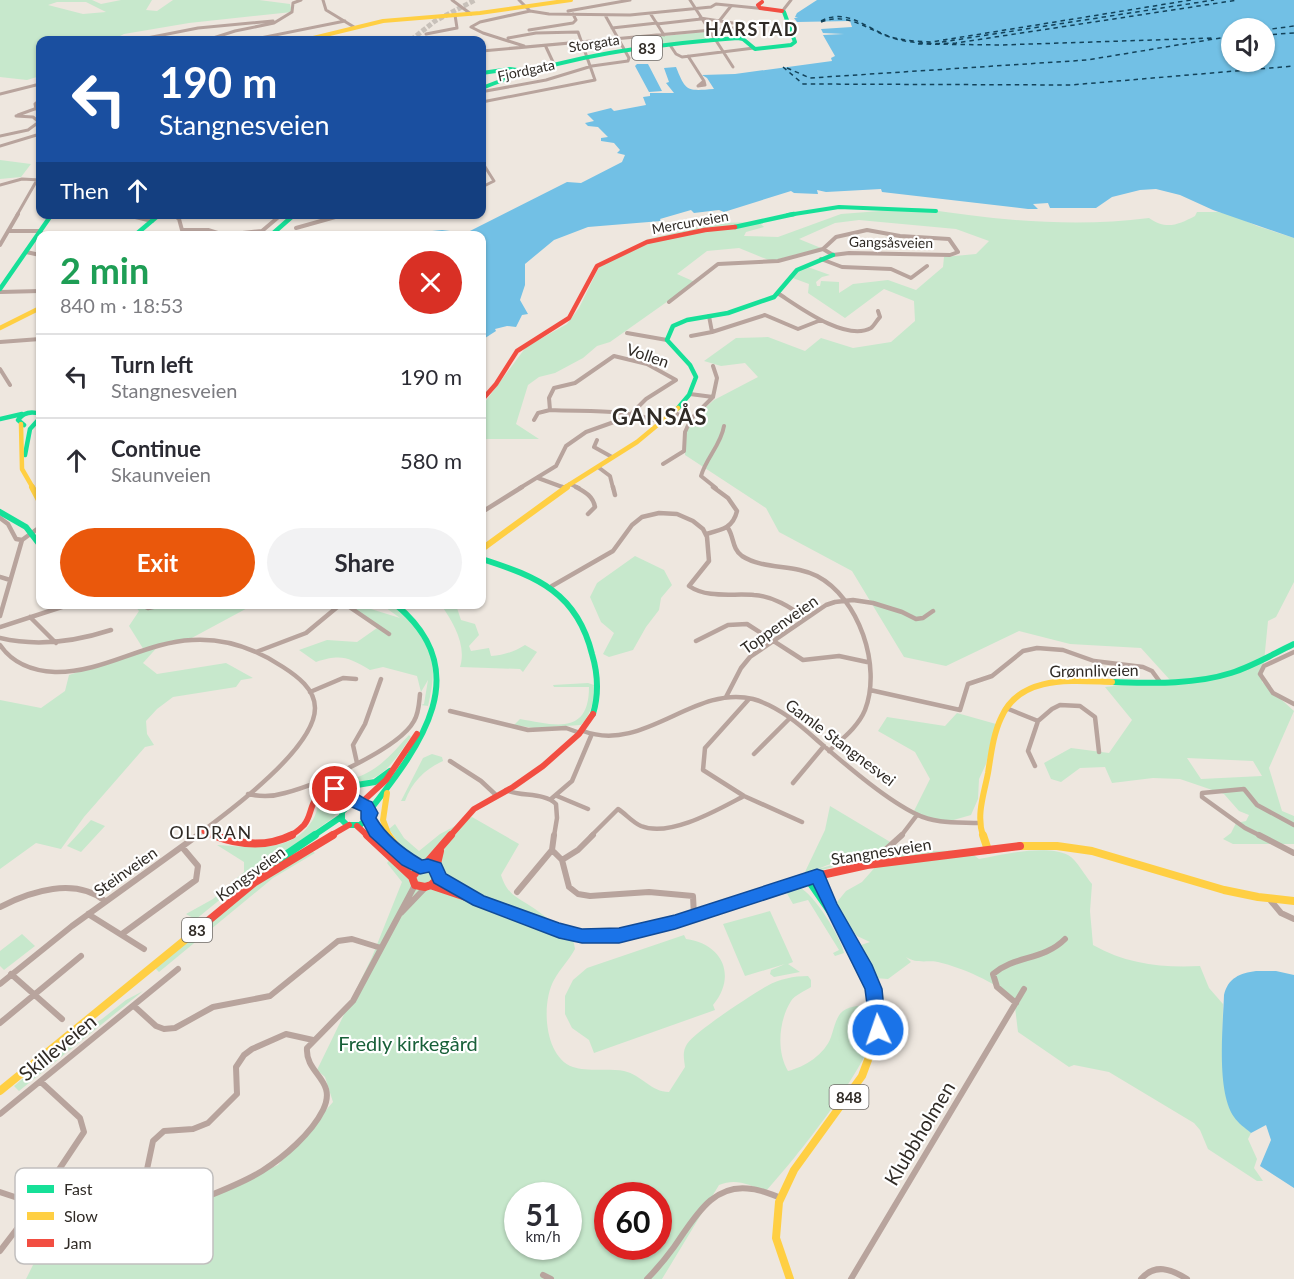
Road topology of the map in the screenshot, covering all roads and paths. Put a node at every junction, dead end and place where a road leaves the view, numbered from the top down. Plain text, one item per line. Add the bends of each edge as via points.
1 (301, 0) edge
2 (323, 0) edge
3 (452, 0) edge
4 (519, 0) edge
5 (571, 0) edge
6 (630, 0) edge
7 (690, 0) edge
8 (719, 0) edge
9 (793, 0) edge
10 (716, 4) junction
11 (731, 6) junction
12 (762, 6) edge
13 (693, 9) junction
14 (527, 10) junction
15 (785, 11) junction
16 (471, 14) junction
17 (565, 14) junction
18 (573, 14) junction
19 (650, 14) junction
20 (455, 15) junction
21 (605, 15) junction
22 (700, 19) junction
23 (720, 20) junction
24 (273, 21) junction
25 (345, 21) junction
26 (733, 23) dead end
27 (657, 24) junction
28 (354, 27) junction
29 (612, 28) junction
30 (734, 28) dead end
31 (529, 30) dead end
32 (709, 30) junction
33 (426, 34) dead end
34 (664, 35) junction
35 (157, 36) edge
36 (219, 36) edge
37 (270, 36) edge
38 (331, 36) edge
39 (508, 38) junction
40 (617, 39) junction
41 (715, 40) junction
42 (582, 43) junction
43 (670, 45) junction
44 (524, 46) junction
45 (546, 47) junction
46 (754, 48) junction
47 (486, 50) edge
48 (624, 50) junction
49 (723, 52) junction
50 (587, 54) junction
51 (688, 56) junction
52 (553, 62) junction
53 (592, 66) junction
54 (733, 67) dead end
55 (486, 72) edge
56 (520, 72) junction
57 (704, 81) dead end
58 (36, 85) edge
59 (501, 88) junction
60 (486, 89) edge
61 (486, 90) edge
62 (0, 94) edge
63 (509, 97) junction
64 (486, 101) edge
65 (36, 103) edge
66 (36, 109) joint
67 (36, 120) edge
68 (36, 124) edge
69 (36, 135) edge
70 (0, 136) edge
71 (0, 146) edge
72 (486, 168) edge
73 (36, 180) edge
74 (36, 185) edge
75 (486, 185) edge
76 (0, 186) edge
77 (936, 211) dead end
78 (49, 219) edge
79 (144, 219) edge
80 (154, 219) edge
81 (179, 219) edge
82 (276, 219) edge
83 (289, 219) edge
84 (328, 219) edge
85 (152, 221) junction
86 (296, 228) dead end
87 (8, 231) junction
88 (41, 231) joint
89 (140, 231) edge
90 (211, 231) edge
91 (262, 231) edge
92 (275, 231) edge
93 (36, 241) edge
94 (0, 245) edge
95 (823, 249) junction
96 (26, 252) junction
97 (36, 254) edge
98 (833, 255) junction
99 (821, 259) junction
100 (927, 266) dead end
101 (0, 290) edge
102 (36, 291) edge
103 (778, 294) junction
104 (669, 302) dead end
105 (36, 310) edge
106 (878, 311) dead end
107 (709, 316) junction
108 (821, 320) junction
109 (0, 328) edge
110 (712, 332) junction
111 (627, 333) dead end
112 (691, 336) dead end
113 (36, 339) edge
114 (667, 340) junction
115 (0, 342) edge
116 (713, 366) dead end
117 (0, 369) edge
118 (10, 385) dead end
119 (690, 394) junction
120 (486, 395) edge
121 (713, 398) junction
122 (36, 406) edge
123 (550, 410) junction
124 (36, 411) edge
125 (633, 411) junction
126 (25, 413) junction
127 (674, 413) junction
128 (36, 419) edge
129 (691, 419) junction
130 (534, 420) dead end
131 (0, 421) edge
132 (20, 423) junction
133 (36, 423) edge
134 (662, 423) junction
135 (724, 426) dead end
136 (597, 440) dead end
137 (612, 457) junction
138 (663, 464) dead end
139 (598, 466) junction
140 (25, 473) junction
141 (538, 478) junction
142 (568, 486) junction
143 (615, 495) dead end
144 (36, 496) edge
145 (486, 510) edge
146 (0, 512) edge
147 (588, 514) dead end
148 (0, 518) edge
149 (728, 528) junction
150 (36, 529) edge
151 (31, 532) junction
152 (706, 534) junction
153 (36, 539) edge
154 (22, 540) junction
155 (486, 546) edge
156 (486, 560) edge
157 (0, 577) edge
158 (10, 580) junction
159 (552, 586) junction
160 (846, 601) junction
161 (1, 608) edge
162 (55, 609) edge
163 (335, 609) edge
164 (352, 609) edge
165 (400, 609) edge
166 (933, 611) dead end
167 (0, 616) edge
168 (30, 617) junction
169 (804, 618) junction
170 (0, 627) edge
171 (111, 630) dead end
172 (389, 634) dead end
173 (0, 638) edge
174 (773, 640) junction
175 (696, 641) dead end
176 (56, 644) junction
177 (1294, 644) edge
178 (0, 645) edge
179 (256, 652) junction
180 (1294, 652) edge
181 (867, 662) junction
182 (356, 679) dead end
183 (381, 680) dead end
184 (1160, 682) junction
185 (870, 690) junction
186 (310, 692) junction
187 (420, 694) dead end
188 (726, 698) junction
189 (749, 699) junction
190 (1294, 704) edge
191 (1006, 708) junction
192 (450, 711) dead end
193 (789, 719) junction
194 (1038, 721) junction
195 (425, 725) junction
196 (581, 732) junction
197 (591, 736) junction
198 (824, 746) junction
199 (829, 751) junction
200 (1098, 752) dead end
201 (754, 754) dead end
202 (403, 758) junction
203 (450, 761) dead end
204 (357, 763) junction
205 (1035, 766) dead end
206 (793, 783) dead end
207 (389, 788) junction
208 (335, 789) junction
209 (327, 790) junction
210 (506, 790) junction
211 (248, 794) junction
212 (496, 795) junction
213 (744, 796) junction
214 (554, 797) junction
215 (359, 803) junction
216 (345, 808) junction
217 (588, 809) dead end
218 (370, 810) junction
219 (917, 815) junction
220 (341, 818) junction
221 (368, 819) junction
222 (802, 822) dead end
223 (979, 823) junction
224 (349, 825) junction
225 (1294, 825) edge
226 (357, 826) junction
227 (204, 831) junction
228 (182, 848) junction
229 (552, 850) junction
230 (988, 850) junction
231 (440, 851) junction
232 (1294, 853) edge
233 (403, 856) junction
234 (562, 860) junction
235 (871, 863) junction
236 (423, 866) junction
237 (436, 868) junction
238 (817, 876) junction
239 (412, 877) junction
240 (439, 878) junction
241 (808, 879) junction
242 (415, 885) junction
243 (433, 886) junction
244 (424, 888) junction
245 (517, 892) dead end
246 (105, 901) junction
247 (478, 901) junction
248 (1270, 901) junction
249 (1294, 901) edge
250 (0, 907) edge
251 (830, 907) junction
252 (401, 913) junction
253 (88, 914) junction
254 (694, 916) junction
255 (1294, 919) edge
256 (122, 934) junction
257 (1065, 939) dead end
258 (381, 948) junction
259 (144, 949) dead end
260 (81, 956) dead end
261 (178, 969) dead end
262 (11, 974) junction
263 (0, 984) edge
264 (1024, 989) dead end
265 (35, 995) junction
266 (116, 995) junction
267 (1016, 1003) junction
268 (134, 1006) junction
269 (62, 1019) dead end
270 (0, 1023) edge
271 (313, 1040) junction
272 (41, 1082) junction
273 (0, 1092) edge
274 (0, 1114) edge
275 (60, 1168) edge
276 (147, 1168) edge
277 (0, 1192) edge
278 (213, 1193) edge
279 (15, 1197) edge
280 (779, 1197) junction
281 (15, 1231) edge
282 (0, 1251) edge
283 (543, 1275) dead end
284 (551, 1279) edge
285 (647, 1279) edge
286 (790, 1279) edge
287 (851, 1279) edge
288 (1141, 1279) edge
289 (1187, 1279) edge

1 - 24 street via 293,3 289,16
2 - 25 street via 326,10
3 - 16 street
4 - 14 street
5 - 14 main road
6 - 17 street
7 - 13 street
8 - 10 street
9 - 15 street
10 - 11 street
10 - 13 street
11 - 12 street
11 - 23 street
12 - 15 main road
13 - 19 street
13 - 22 street
14 - 16 main road
14 - 17 street
14 - 39 street via 471,27
15 - 46 main road via 793,45
16 - 20 main road
17 - 18 street
18 - 21 street
18 - 31 street via 573,23
19 - 21 street
19 - 27 street
20 - 28 main road
20 - 33 street via 458,28
21 - 29 street
22 - 23 street
22 - 27 street
22 - 32 street
23 - 26 street
24 - 35 street
24 - 36 street
25 - 28 street
25 - 37 street
27 - 29 street
27 - 34 street
28 - 38 main road
29 - 40 street
30 - 32 street
32 - 34 street
32 - 41 street
34 - 40 street
39 - 42 street via 578,32
39 - 44 street
40 - 42 street
40 - 48 street
41 - 43 main road, Storgata / 83
41 - 46 main road, Storgata / 83 via 741,38
41 - 49 street
42 - 45 street
42 - 50 street
43 - 48 main road, Storgata / 83
43 - 51 street via 678,56
44 - 45 street
44 - 47 street
45 - 52 street
46 - 49 street
48 - 50 main road, Storgata / 83
48 - 53 street, Fjordgata via 628,61
49 - 51 street
49 - 54 street
50 - 52 main road, Storgata / 83
50 - 53 street
51 - 57 street
52 - 56 main road, Storgata / 83
53 - 59 street, Fjordgata
53 - 63 street via 595,80
55 - 56 main road via 510,69
56 - 60 main road, 83
58 - 62 street
59 - 61 street, Fjordgata
59 - 63 street
63 - 64 street
65 - 66 street
66 - 67 street via 16,116
68 - 70 street via 28,130
69 - 71 street
72 - 75 street via 494,181
73 - 76 street
74 - 87 street
77 - 120 main road, Mercurveien via 823,208 759,225 705,230 647,242 597,266 569,318 517,351
78 - 88 main road
79 - 85 street
80 - 85 main road
81 - 90 street via 182,230
82 - 91 street
83 - 92 main road
84 - 86 street
85 - 89 main road
87 - 88 street
87 - 94 street
93 - 96 main road
95 - 98 street
95 - 98 street, Gangsåsveien via 840,236 867,230 950,238 958,252
95 - 104 street via 778,261 718,264
96 - 97 street
96 - 101 main road
98 - 99 main road, Gangsåsveien
99 - 100 street via 842,267 891,269 911,278
99 - 103 main road, Gangsåsveien via 797,270
101 - 102 street
103 - 107 main road
103 - 108 street
105 - 109 main road
106 - 108 street via 877,322 864,329 839,329
107 - 110 street
107 - 114 main road via 679,322 669,331
108 - 110 street via 798,329 765,315
110 - 112 street
111 - 114 street
113 - 115 street
114 - 119 main road via 695,370 697,380
116 - 121 street via 717,378
117 - 118 street
119 - 121 street
119 - 127 main road
121 - 129 street
122 - 126 main road
123 - 125 street
123 - 125 street, Vollen via 549,398 554,388 575,383 614,356 647,364 676,380
123 - 130 street via 538,413
124 - 126 main road
125 - 134 street
125 - 141 street via 622,420 601,425 574,440 566,446 556,466
126 - 131 main road
126 - 132 main road via 19,417
127 - 129 street
127 - 134 main road
128 - 132 main road
129 - 138 street via 685,432 684,451
131 - 132 main road
132 - 140 main road
133 - 140 main road via 28,435
134 - 137 main road
135 - 149 street via 723,437 701,476 733,503 735,516
136 - 137 street via 594,447
137 - 139 main road
139 - 142 main road
139 - 143 street via 610,476
140 - 144 main road
141 - 142 street
141 - 145 street
142 - 147 street via 594,500 595,507
142 - 155 main road
146 - 151 main road
148 - 154 street via 16,539
149 - 152 street
149 - 160 street via 732,545 741,556 812,573
150 - 151 street
151 - 153 main road
151 - 154 street
152 - 159 street via 681,515 646,515 635,522 615,549
152 - 169 street via 709,560 689,586 693,590 764,596
154 - 158 street
156 - 159 main road via 526,572
157 - 158 street
158 - 161 street
159 - 196 main road via 579,614 593,652 598,697 595,711
160 - 166 street, Toppenveien via 883,605 915,619
160 - 169 street, Toppenveien via 826,605
160 - 181 street via 858,620
161 - 167 street
162 - 168 street
163 - 179 street via 306,633
164 - 172 street
165 - 195 main road via 423,630 436,657 436,696
168 - 170 street
168 - 176 street
169 - 174 street, Toppenveien
171 - 176 street
173 - 176 street
174 - 175 street via 752,626 737,623
174 - 181 street via 803,660 839,656
174 - 188 street, Toppenveien via 745,663
177 - 184 main road, Grønnliveien via 1228,674
178 - 179 street via 10,659 24,667 57,672 91,667 151,647 189,640 212,640
179 - 186 street via 294,674
180 - 190 street via 1264,666 1260,674 1272,692
181 - 185 street
182 - 186 street via 343,678
183 - 204 street via 353,745
184 - 185 street via 1143,667 1094,661 1052,648 1032,648 992,675 968,684 960,710
184 - 191 main road, Grønnliveien via 1050,682 1023,691
185 - 199 street via 867,708 858,724
186 - 211 street, Steinveien via 315,710 311,729 292,754
187 - 204 street via 413,724 384,748
188 - 189 street, Gamle Stangnesvei
188 - 197 street, Gamle Stangnesvei via 635,731 604,738
189 - 193 street, Gamle Stangnesvei
189 - 213 street via 705,748 703,770
191 - 194 street
191 - 223 main road, Grønnliveien via 994,741
192 - 196 street via 528,730 566,728
193 - 198 street, Gamle Stangnesvei
193 - 201 street
194 - 200 street via 1060,705 1080,706 1095,717
194 - 205 street via 1028,751
195 - 202 main road
195 - 207 main road
196 - 197 street
196 - 210 main road
197 - 214 street via 576,774
198 - 199 street, Gamle Stangnesvei
198 - 206 street
199 - 219 street, Gamle Stangnesvei
202 - 209 main road via 374,783 338,785
202 - 215 main road via 382,787
203 - 212 street via 481,780
204 - 211 street via 296,791 264,797
207 - 218 main road
207 - 233 main road via 380,817 386,834
208 - 209 main road
208 - 215 main road via 347,792
208 - 216 main road via 343,795
209 - 227 main road via 316,797 304,826 279,842 230,842
210 - 212 main road
210 - 214 street
211 - 227 street, Steinveien
212 - 231 main road via 474,809
213 - 222 street
213 - 234 street via 694,818 663,826 642,826 618,809 578,850
214 - 217 street
214 - 229 street via 557,818
215 - 216 main road
215 - 218 main road
216 - 220 main road
218 - 221 main road
219 - 223 street, Gamle Stangnesvei via 943,822
219 - 235 street
220 - 224 main road
220 - 266 main road, Kongsveien / 83 via 229,896
221 - 226 main road
221 - 233 main road via 376,832
223 - 230 main road, Grønnliveien
224 - 226 main road
224 - 266 main road, Kongsveien / 83 via 255,882
225 - 232 street via 1257,805 1244,789 1202,793 1202,797 1245,828
226 - 239 main road
227 - 228 street, Steinveien
228 - 246 street, Steinveien
228 - 256 street via 198,866 196,880
229 - 234 street
229 - 245 street
230 - 235 main road, Stangnesveien
230 - 248 main road, Stangnesveien via 1050,844 1094,849 1234,896
231 - 236 main road
231 - 237 main road
233 - 236 main road
234 - 254 street via 569,887 578,894 649,892 693,896
235 - 238 main road, Stangnesveien
236 - 237 main road
236 - 239 main road
237 - 240 main road
238 - 241 main road, Stangnesveien
238 - 251 main road, 848
239 - 242 main road
240 - 243 main road
240 - 247 main road, Stangnesveien
241 - 251 main road, 848
241 - 254 main road, Stangnesveien
242 - 244 main road
242 - 252 street
243 - 244 main road
243 - 247 main road, Stangnesveien
244 - 252 street
246 - 250 street via 88,891 57,889 29,894
246 - 253 street, Steinveien
247 - 254 main road, Stangnesveien via 559,930 594,937 631,933
248 - 249 main road, Stangnesveien
248 - 255 street
251 - 280 main road, 848 via 874,989 878,1016 875,1044 859,1082
252 - 258 street
253 - 256 street
253 - 262 street, Steinveien
256 - 259 street
257 - 267 street via 1050,954 996,970 994,985
258 - 268 street via 352,939 338,941 270,996 213,1007 175,1028 156,1026
258 - 271 street via 353,1000
260 - 265 street
261 - 268 street, Skilleveien
262 - 263 street, Steinveien
262 - 265 street
264 - 267 street, Klubbholmen
265 - 269 street
265 - 270 street
266 - 273 main road, Kongsveien / 83
267 - 287 street, Klubbholmen
268 - 272 street, Skilleveien
271 - 276 street via 286,1034 258,1045 238,1061 237,1094 208,1123 193,1129 164,1131 153,1141
271 - 278 street via 306,1055 323,1081 328,1098 319,1118 273,1163
272 - 274 street, Skilleveien
272 - 275 street via 80,1118 84,1132
277 - 279 street
280 - 285 street via 745,1186 720,1192 703,1206
280 - 286 main road, 848 via 775,1243
281 - 282 street
283 - 284 street
288 - 289 street via 1146,1271 1155,1268

